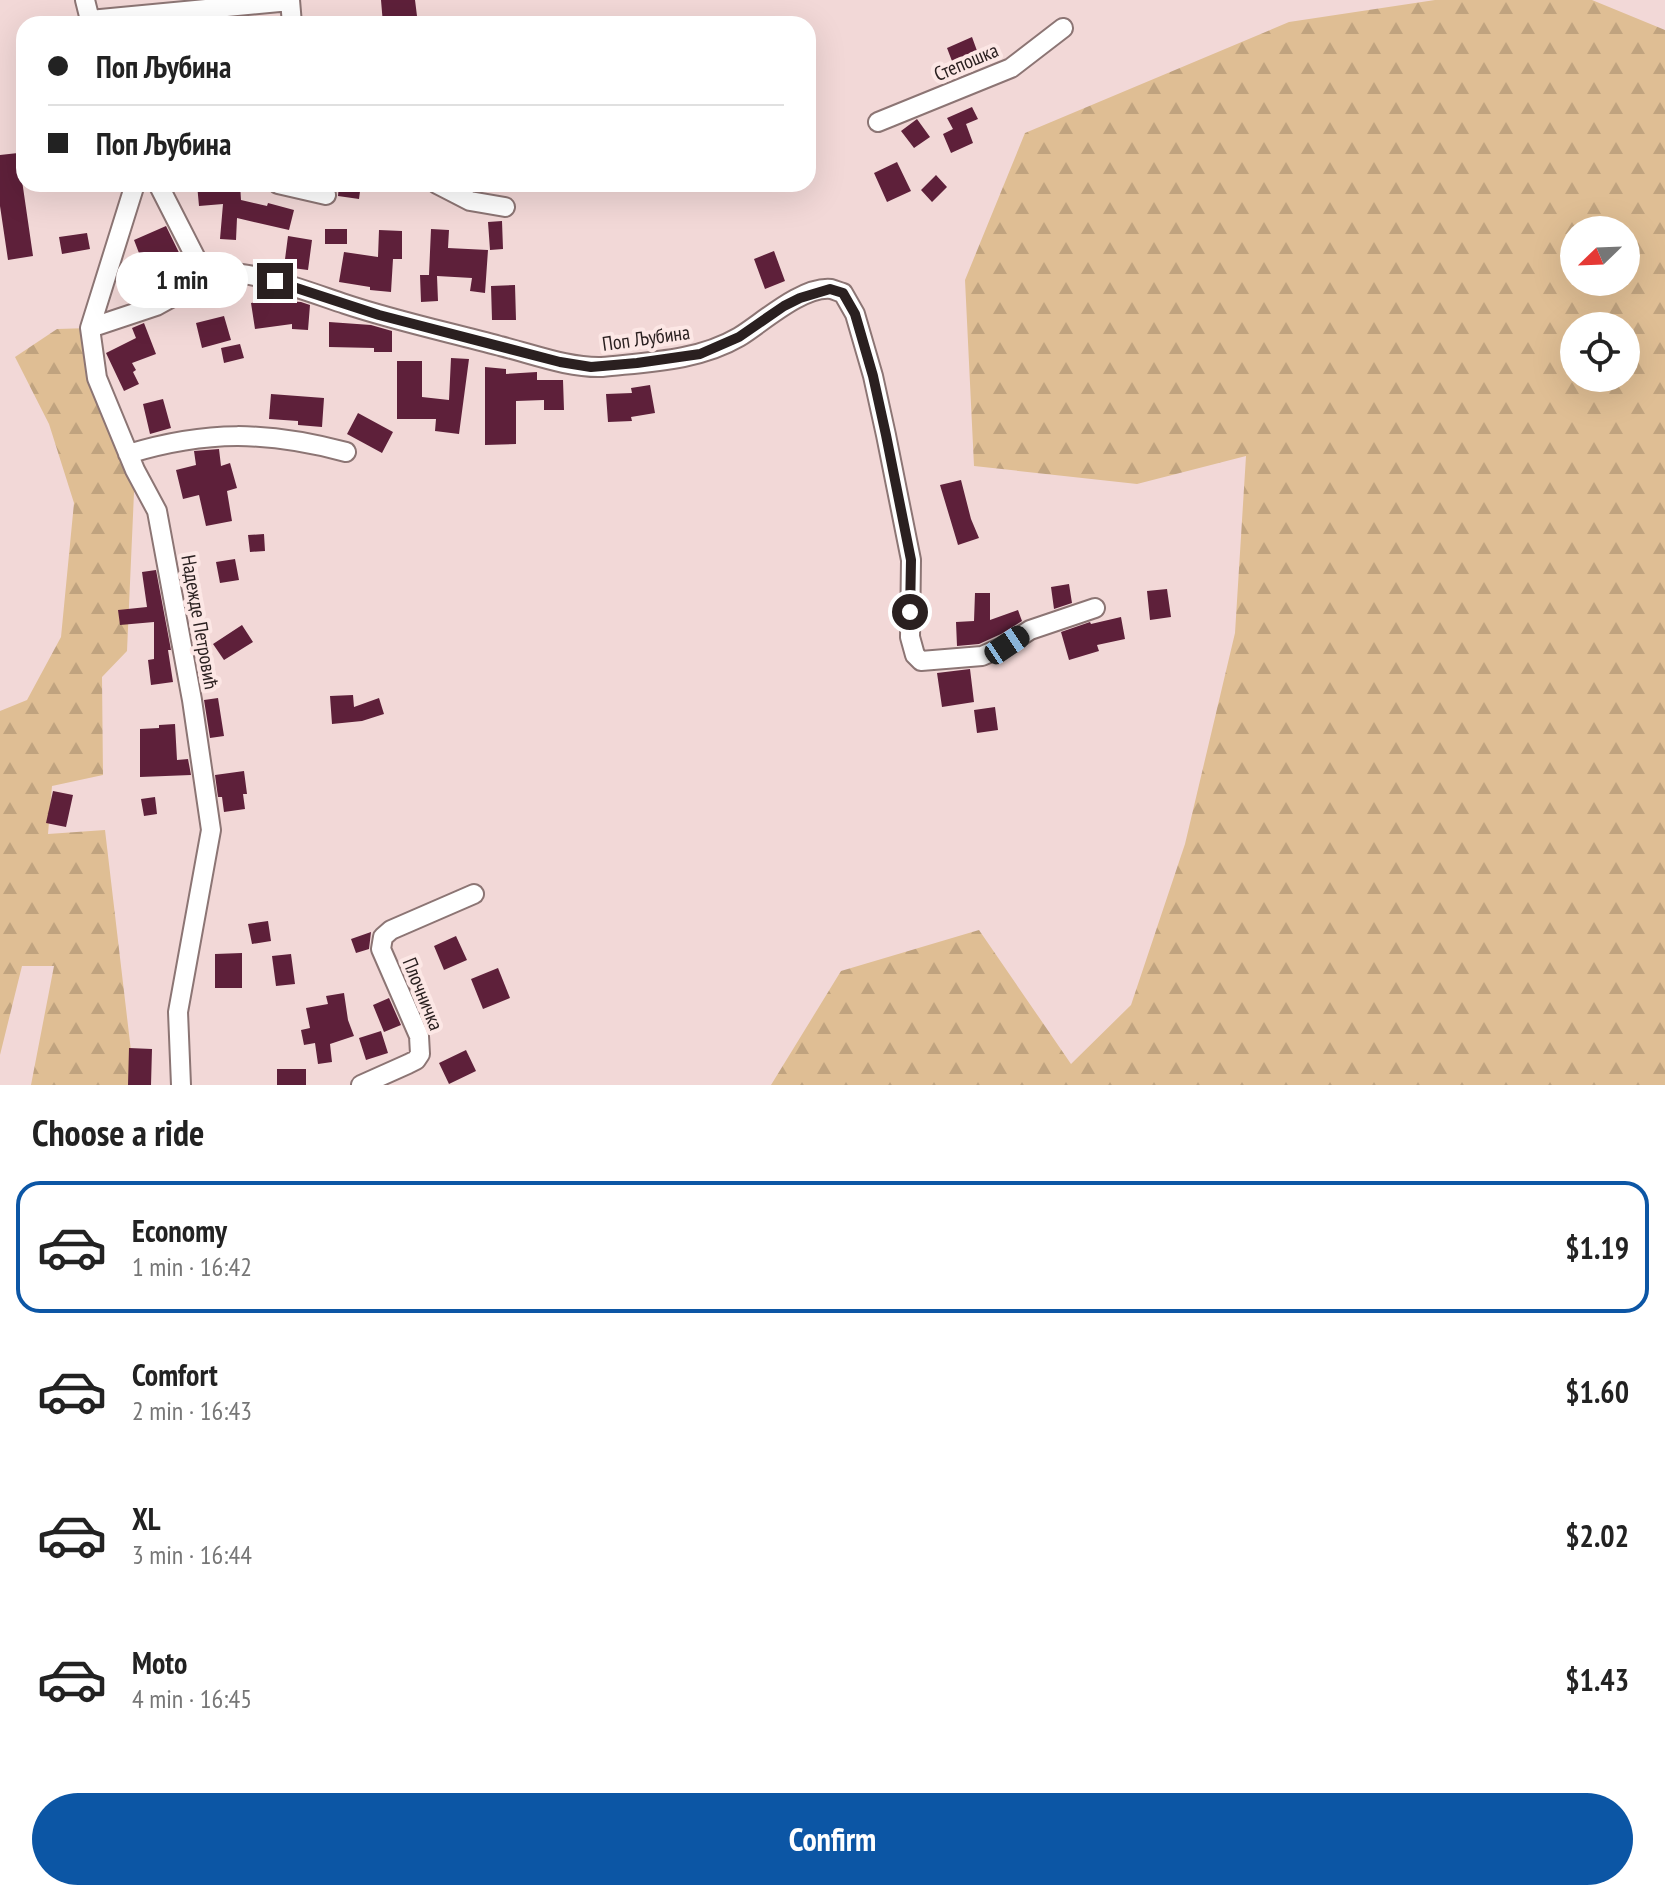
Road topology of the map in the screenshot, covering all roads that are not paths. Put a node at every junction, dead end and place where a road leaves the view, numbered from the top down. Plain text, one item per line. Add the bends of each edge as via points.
1 (290, 0) edge
2 (145, 16) edge
3 (1063, 28) dead end
4 (878, 122) dead end
5 (132, 192) edge
6 (162, 192) edge
7 (313, 192) edge
8 (453, 192) edge
9 (326, 195) dead end
10 (505, 207) dead end
11 (206, 278) junction
12 (90, 328) junction
13 (346, 452) dead end
14 (128, 454) junction
15 (1095, 608) dead end
16 (474, 894) dead end
17 (181, 1085) edge
18 (361, 1085) edge

1 - 2 street
3 - 4 street, Степошка via 1011,68
5 - 12 street, Надежде Петровић
6 - 11 street
7 - 9 street
8 - 10 street
11 - 12 street, Поп Љубина via 156,306
11 - 15 street, Поп Љубина via 223,272 275,281 379,315 591,367 700,354 739,337 800,298 830,289 843,293 855,314 873,376 911,560 910,637 915,655 921,661 982,656 1030,630
12 - 14 street, Надежде Петровић via 97,378
13 - 14 street via 244,435 197,438
14 - 17 street, Надежде Петровић via 157,511 211,830 178,1012
16 - 18 street, Плочничка via 383,937 381,949 419,1036 420,1054

